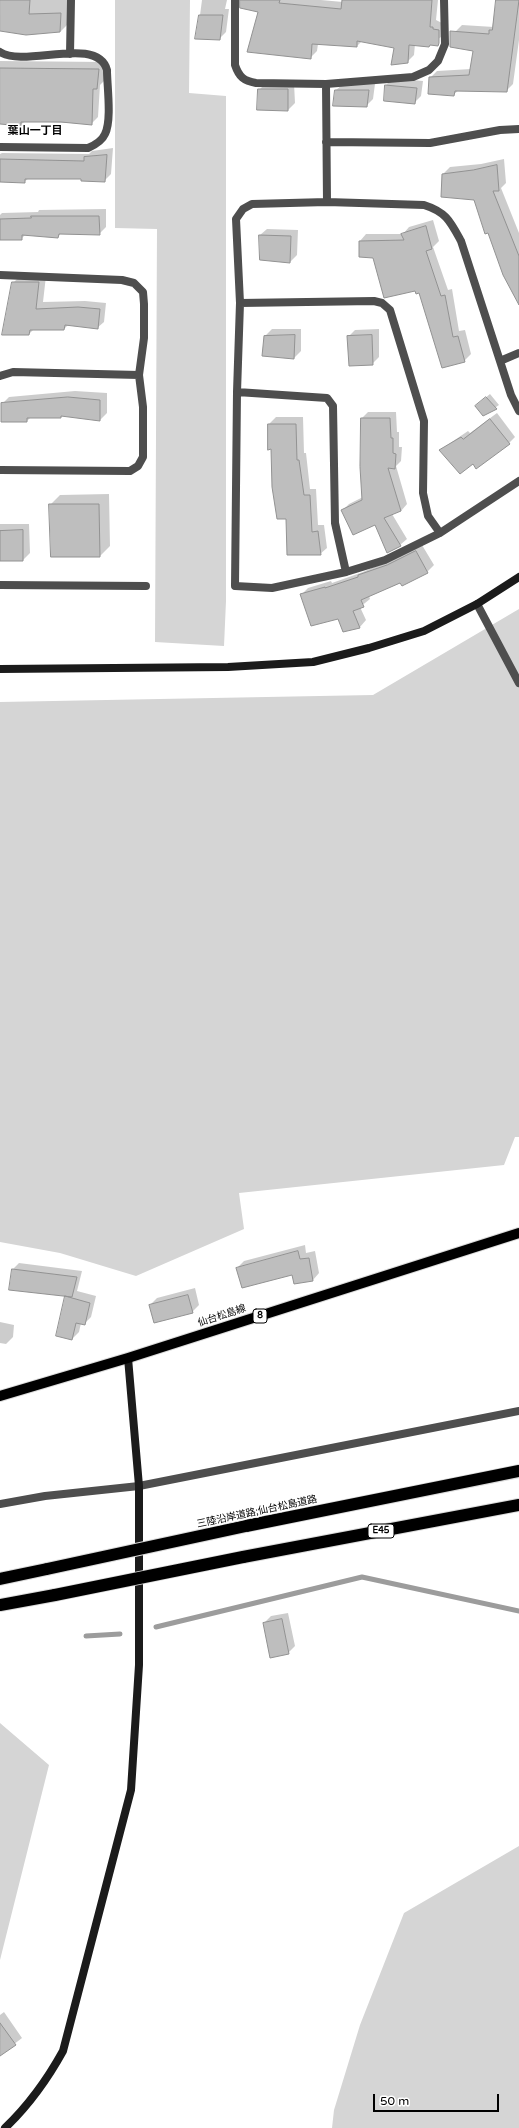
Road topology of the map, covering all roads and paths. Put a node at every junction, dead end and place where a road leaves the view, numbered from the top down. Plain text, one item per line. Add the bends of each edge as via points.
1 (71, 0) edge
2 (235, 0) edge
3 (444, 0) edge
4 (0, 52) edge
5 (70, 54) junction
6 (326, 84) junction
7 (519, 129) edge
8 (326, 142) junction
9 (0, 147) edge
10 (327, 202) junction
11 (0, 275) edge
12 (240, 303) junction
13 (519, 353) edge
14 (500, 361) junction
15 (139, 375) junction
16 (0, 376) edge
17 (237, 392) junction
18 (519, 411) edge
19 (0, 470) edge
20 (519, 481) edge
21 (440, 533) junction
22 (346, 572) junction
23 (519, 577) edge
24 (0, 585) edge
25 (146, 586) dead end
26 (477, 604) junction
27 (0, 669) edge
28 (519, 683) edge
29 (519, 1233) edge
30 (128, 1358) junction
31 (0, 1396) edge
32 (519, 1411) edge
33 (519, 1470) edge
34 (139, 1486) junction
35 (0, 1504) edge
36 (519, 1505) edge
37 (0, 1578) edge
38 (0, 1606) edge
39 (5, 2128) edge

1 - 5 street
2 - 6 street via 235,64 238,74 245,81
3 - 6 street via 445,44 438,61 429,70 414,76
4 - 5 street via 11,55
5 - 9 street via 92,54 105,63 108,125 105,134 88,148
6 - 8 street
7 - 8 street via 430,143
8 - 10 street
10 - 12 street via 252,204 243,209 236,219
10 - 14 street via 424,205 438,209 449,219 461,241
11 - 15 street via 122,280 134,283 143,292 144,304 144,338
12 - 17 street
12 - 21 street via 374,301 382,303 390,310 424,421 423,493 428,516
13 - 14 street
14 - 18 street via 511,396
15 - 16 street via 13,372
15 - 19 street via 143,407 143,458 138,466 130,471
17 - 22 street via 327,398 333,406 335,523
17 - 22 street via 234,586 272,588
20 - 21 street
21 - 22 street via 385,560
23 - 26 street
24 - 25 street
26 - 27 street via 424,631 313,662 228,667
26 - 28 street
29 - 30 main road, 仙台松島線 / 8
30 - 31 main road, 仙台松島線 / 8
30 - 34 street
32 - 34 street
33 - 37 highway, 三陸沿岸道路;仙台松島道路, bridge
34 - 35 street via 45,1496
34 - 39 street via 139,1666 131,1790 63,2051 47,2080
36 - 38 highway, E45, bridge

